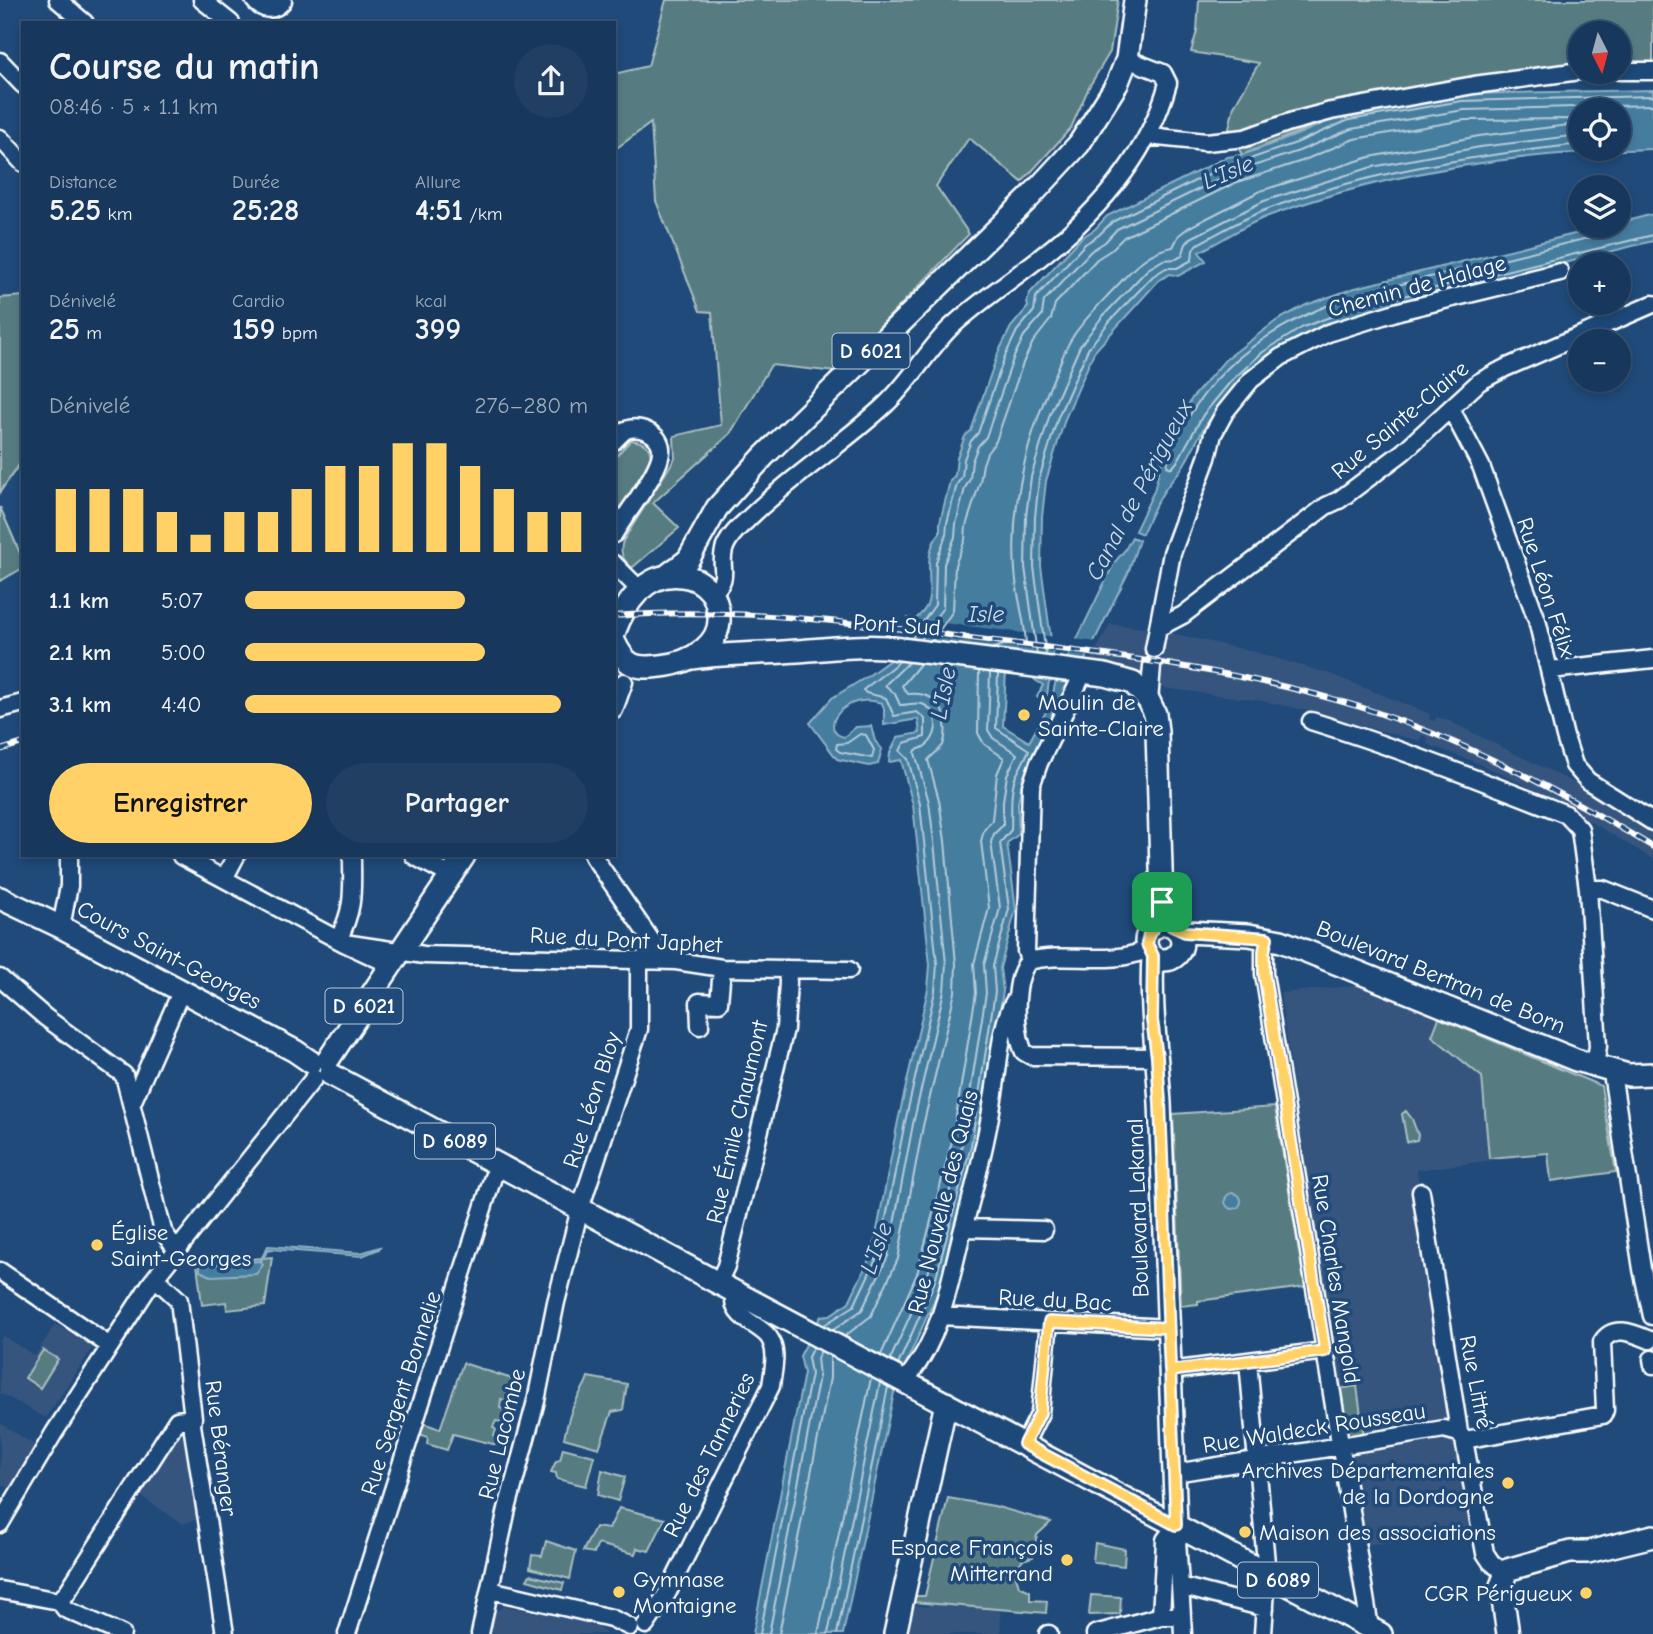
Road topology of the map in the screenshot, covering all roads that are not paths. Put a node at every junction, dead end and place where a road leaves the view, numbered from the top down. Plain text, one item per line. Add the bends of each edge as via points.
1 (58, 0) edge
2 (202, 0) edge
3 (1135, 0) edge
4 (284, 1) edge
5 (257, 3) edge
6 (83, 21) edge
7 (228, 21) edge
8 (267, 21) edge
9 (277, 21) edge
10 (1127, 59) junction
11 (0, 61) edge
12 (1631, 71) edge
13 (1653, 71) edge
14 (1568, 73) edge
15 (21, 83) edge
16 (1148, 136) junction
17 (0, 138) edge
18 (21, 161) edge
19 (1560, 272) dead end
20 (1653, 304) edge
21 (1451, 409) junction
22 (616, 440) edge
23 (717, 508) junction
24 (616, 531) edge
25 (616, 566) edge
26 (669, 574) junction
27 (707, 588) junction
28 (639, 589) junction
29 (719, 623) junction
30 (1160, 627) junction
31 (616, 628) edge
32 (616, 646) edge
33 (1154, 649) dead end
34 (767, 652) junction
35 (693, 658) junction
36 (1653, 659) edge
37 (1152, 666) dead end
38 (622, 669) edge
39 (1550, 670) junction
40 (1079, 682) dead end
41 (616, 700) edge
42 (1149, 701) junction
43 (21, 704) edge
44 (0, 709) edge
45 (1311, 721) dead end
46 (1653, 822) edge
47 (69, 857) edge
48 (183, 857) edge
49 (235, 857) edge
50 (352, 857) edge
51 (416, 857) edge
52 (463, 857) edge
53 (594, 857) edge
54 (451, 876) junction
55 (224, 879) junction
56 (1588, 889) junction
57 (0, 898) edge
58 (1653, 909) edge
59 (61, 927) junction
60 (1168, 927) junction
61 (1258, 937) junction
62 (341, 941) junction
63 (1162, 954) junction
64 (396, 958) junction
65 (639, 961) junction
66 (677, 961) junction
67 (1029, 961) junction
68 (722, 968) junction
69 (787, 969) junction
70 (849, 970) dead end
71 (0, 978) edge
72 (181, 992) junction
73 (1017, 997) junction
74 (700, 1027) dead end
75 (1157, 1057) junction
76 (321, 1068) junction
77 (1653, 1068) edge
78 (1603, 1070) junction
79 (1653, 1074) edge
80 (132, 1103) junction
81 (500, 1166) junction
82 (1421, 1192) dead end
83 (580, 1209) junction
84 (616, 1228) junction
85 (964, 1228) junction
86 (1044, 1230) dead end
87 (572, 1246) junction
88 (177, 1251) junction
89 (5, 1275) edge
90 (155, 1278) junction
91 (718, 1283) junction
92 (0, 1293) edge
93 (737, 1293) junction
94 (940, 1316) junction
95 (1653, 1316) edge
96 (1049, 1322) junction
97 (1168, 1328) junction
98 (110, 1346) junction
99 (1325, 1351) junction
100 (1651, 1354) edge
101 (1248, 1361) junction
102 (1170, 1371) junction
103 (911, 1373) dead end
104 (946, 1403) junction
105 (193, 1418) junction
106 (1462, 1437) junction
107 (1024, 1444) junction
108 (1340, 1447) junction
109 (1257, 1460) junction
110 (1175, 1473) junction
111 (0, 1524) edge
112 (1176, 1525) junction
113 (1653, 1536) edge
114 (1504, 1573) junction
115 (1268, 1574) junction
116 (1180, 1586) junction
117 (0, 1590) edge
118 (490, 1590) junction
119 (59, 1601) junction
120 (1265, 1608) junction
121 (1161, 1616) junction
122 (1182, 1616) junction
123 (639, 1630) edge
124 (1376, 1631) edge
125 (122, 1634) edge
126 (225, 1634) edge
127 (347, 1634) edge
128 (480, 1634) edge
129 (895, 1634) edge
130 (1095, 1634) edge
131 (1183, 1634) edge
132 (1263, 1634) edge
133 (1508, 1634) edge

1 - 6 street
2 - 7 street
3 - 10 main road, D 6021
4 - 5 street via 275,8
4 - 9 street
5 - 8 street
10 - 16 street via 1167,77 1164,100
10 - 23 main road, D 6021 via 1117,84 1079,144
11 - 15 street
12 - 13 street
14 - 16 street via 1331,111 1245,138 1206,142
16 - 27 street via 1086,218 948,330 884,406 745,521 724,548 721,586
17 - 18 street
19 - 30 street, Chemin de Halage via 1351,325 1315,338 1267,366 1236,396 1213,434 1172,553
20 - 21 street, Rue Sainte-Claire via 1490,375
21 - 30 street, Rue Sainte-Claire via 1339,500 1183,615
21 - 39 street, Rue Léon Félix via 1481,466 1537,620
22 - 24 street via 626,430 640,429 650,432 661,447 657,468
23 - 26 main road, D 6021 via 688,560
23 - 27 main road, D 6021 via 702,552
25 - 28 street
26 - 27 main road via 688,576
26 - 28 main road
27 - 29 main road
28 - 31 main road
29 - 34 main road, Pont Sud via 736,644
29 - 35 main road via 708,646
30 - 33 street
32 - 38 main road
34 - 35 main road, Pont Sud
34 - 42 main road, Pont Sud via 885,647 1105,675 1133,683
35 - 38 main road, Pont Sud via 671,665
36 - 39 street
37 - 42 street
38 - 41 street
39 - 46 street, Rue Léon Félix via 1574,765 1588,782
40 - 67 street via 1031,786
42 - 60 main road via 1157,731 1162,902
43 - 44 street
45 - 56 street via 1566,814 1580,829
47 - 59 street
48 - 55 street
49 - 55 street
50 - 62 street via 352,905
51 - 54 street
52 - 54 main road, D 6021
53 - 66 street via 661,952
54 - 64 main road, D 6021
55 - 62 street
56 - 58 street
56 - 78 street
57 - 59 main road, Cours Saint-Georges / D 6089
59 - 72 main road, Cours Saint-Georges / D 6089
60 - 61 main road, Boulevard Bertran de Born
60 - 63 main road via 1147,939
60 - 63 main road, Boulevard Lakanal via 1182,944
61 - 63 main road, Boulevard Bertran de Born
61 - 78 main road, Boulevard Bertran de Born via 1298,947
61 - 99 street, Rue Charles Mangold via 1264,951
62 - 64 street, Rue du Pont Japhet
63 - 67 street
63 - 75 main road, Boulevard Lakanal via 1152,1020
64 - 65 street, Rue du Pont Japhet
64 - 76 main road, D 6021
65 - 66 street, Rue du Pont Japhet
65 - 83 street, Rue Léon Bloy via 639,1029
66 - 68 street, Rue du Pont Japhet
67 - 73 street, Rue Nouvelle des Quais
68 - 69 street, Rue du Pont Japhet
68 - 74 street via 719,1003 699,1002
69 - 70 street, Rue du Pont Japhet
69 - 91 street, Rue Émile Chaumont via 785,1028
71 - 80 street via 124,1075
72 - 76 main road, Cours Saint-Georges / D 6089
72 - 80 street
73 - 75 street via 1021,1047 1031,1056
73 - 85 street, Rue Nouvelle des Quais via 1006,1019 985,1148
75 - 97 main road, Boulevard Lakanal
76 - 81 main road, D 6089
76 - 88 street
77 - 78 main road
78 - 79 main road, Boulevard Bertran de Born
78 - 95 street
80 - 88 street via 163,1231
81 - 83 main road, D 6089
81 - 127 street, Rue Sergent Bonnelie
82 - 106 street, Rue Littré
83 - 84 main road, D 6089
83 - 87 street, Rue Lacombe
84 - 87 street via 586,1231
84 - 91 main road, D 6089
85 - 86 street
85 - 94 street, Rue Nouvelle des Quais
87 - 118 street, Rue Lacombe
88 - 90 street
89 - 92 street
89 - 98 street
90 - 98 street
90 - 105 street, Rue Béranger via 179,1300
91 - 93 main road, D 6089
93 - 104 main road, D 6089
93 - 123 street, Rue des Tanneries via 737,1311 769,1337 775,1361 771,1386 660,1606
94 - 96 street, Rue du Bac
94 - 103 street, Rue Nouvelle des Quais
95 - 100 street via 1648,1327
96 - 97 street, Rue du Bac
96 - 107 street via 1040,1413
97 - 102 main road, Boulevard Lakanal
98 - 111 street
99 - 101 street
99 - 108 street, Rue Charles Mangold
100 - 106 street, Rue Waldeck Rousseau via 1625,1331 1610,1332 1602,1342 1603,1415
101 - 102 street
101 - 109 street
102 - 110 main road, Boulevard Lakanal
104 - 107 main road, D 6089
104 - 129 main road
105 - 119 street via 177,1420
105 - 126 street, Rue Béranger
106 - 108 street, Rue Waldeck Rousseau via 1444,1429
106 - 114 street, Rue Littré via 1485,1553
107 - 112 main road, D 6089
108 - 109 street, Rue Waldeck Rousseau
108 - 124 street, Rue Charles Mangold
109 - 110 street, Rue Waldeck Rousseau
109 - 115 street
110 - 112 main road, Boulevard Lakanal
112 - 115 main road, D 6089
112 - 116 street
112 - 121 street via 1165,1540
113 - 114 main road via 1523,1563
114 - 133 main road via 1501,1594
115 - 120 street
115 - 124 main road, D 6089
116 - 120 street
116 - 122 street
117 - 119 street
118 - 123 street via 611,1618
118 - 128 street, Rue Lacombe
119 - 125 street via 65,1609
120 - 132 street
121 - 122 street
121 - 130 street
122 - 131 street

